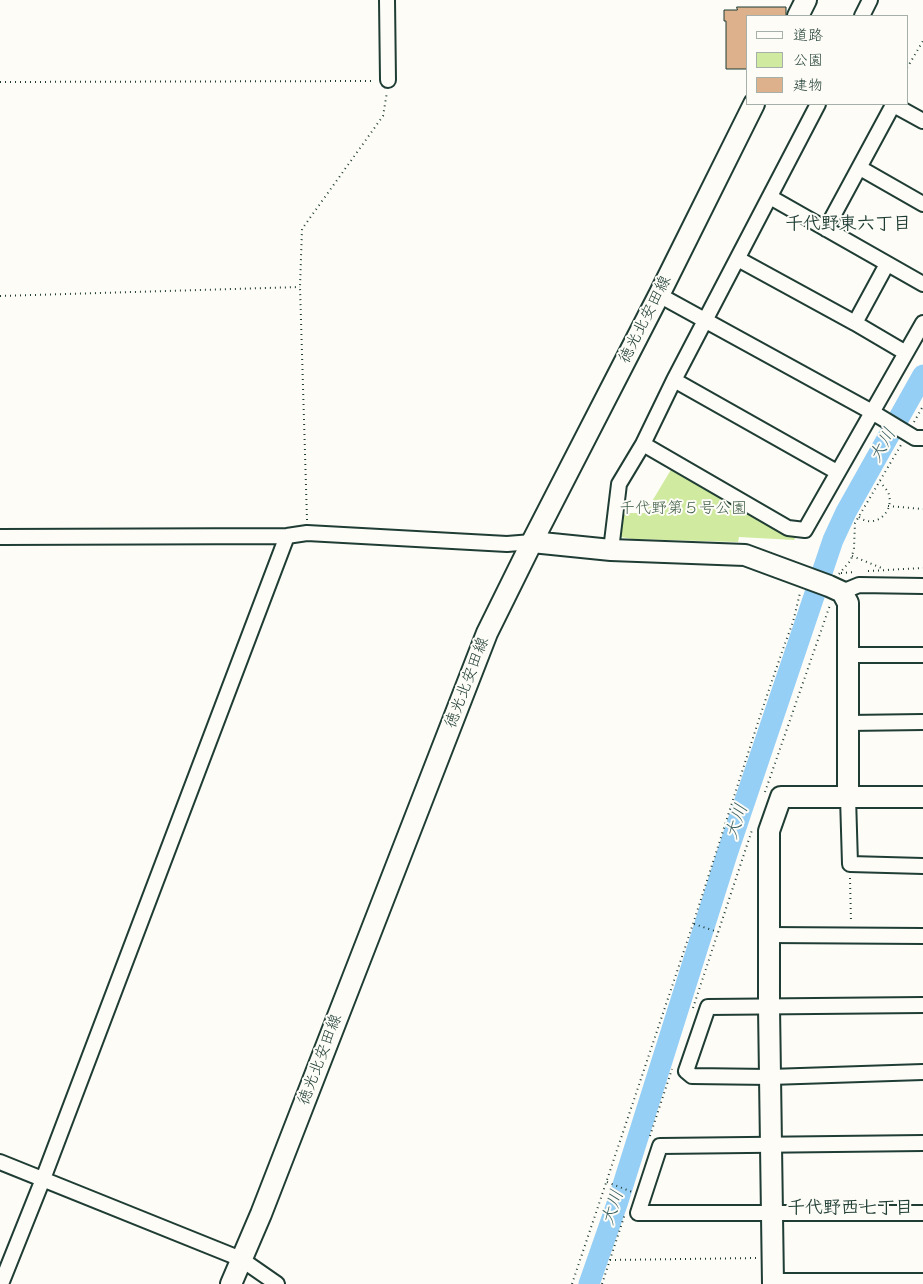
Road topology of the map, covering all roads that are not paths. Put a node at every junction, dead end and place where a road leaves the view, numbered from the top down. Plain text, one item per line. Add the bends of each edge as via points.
1 (387, 0) edge
2 (806, 0) edge
3 (870, 0) edge
4 (798, 15) edge
5 (862, 15) edge
6 (388, 80) road end
7 (754, 105) edge
8 (817, 105) edge
9 (892, 105) edge
10 (895, 105) edge
11 (923, 121) edge
12 (860, 168) junction
13 (770, 197) junction
14 (923, 204) edge
15 (826, 229) junction
16 (738, 259) junction
17 (886, 264) junction
18 (923, 284) edge
19 (659, 295) junction
20 (706, 320) junction
21 (855, 323) junction
22 (923, 323) edge
23 (906, 353) junction
24 (674, 380) junction
25 (875, 414) junction
26 (915, 434) edge
27 (643, 444) junction
28 (837, 472) junction
29 (286, 536) junction
30 (0, 537) edge
31 (532, 542) junction
32 (611, 550) junction
33 (827, 583) junction
34 (923, 586) edge
35 (848, 655) junction
36 (923, 655) edge
37 (923, 722) edge
38 (848, 723) junction
39 (848, 797) junction
40 (923, 797) edge
41 (923, 866) edge
42 (769, 935) junction
43 (923, 936) edge
44 (923, 1005) edge
45 (769, 1007) junction
46 (923, 1072) edge
47 (770, 1077) junction
48 (923, 1143) edge
49 (771, 1144) junction
50 (0, 1162) edge
51 (43, 1179) junction
52 (772, 1212) junction
53 (923, 1212) edge
54 (240, 1259) junction
55 (923, 1281) edge
56 (773, 1283) edge
57 (1, 1284) edge
58 (231, 1284) edge
59 (277, 1284) edge

1 - 6 street
2 - 4 main road
3 - 5 street
7 - 19 main road, 徳光北安田線
8 - 13 street
9 - 12 street
10 - 11 street
12 - 14 street
12 - 15 street
13 - 15 street
13 - 16 street
15 - 17 street
16 - 20 street
16 - 21 street
17 - 18 street
17 - 21 street
19 - 20 street
19 - 31 main road, 徳光北安田線
20 - 24 street
20 - 25 street
21 - 23 street
22 - 23 street
23 - 25 street
24 - 27 street
24 - 28 street
25 - 26 street
25 - 28 street
27 - 28 street via 788,528 805,530
27 - 32 street via 619,484
29 - 30 street
29 - 31 street via 307,533 508,544
29 - 51 street
31 - 32 main road
31 - 54 main road, 徳光北安田線 via 488,633 261,1214
32 - 33 main road via 745,555
33 - 34 street
33 - 35 main road via 848,603
35 - 36 street
35 - 38 main road
37 - 38 street
38 - 39 main road
39 - 40 main road
39 - 41 street via 850,864
39 - 42 main road via 781,797 769,831
42 - 43 street
42 - 45 main road
44 - 45 street
45 - 47 main road
45 - 47 street via 708,1007 686,1071 692,1076
46 - 47 street
47 - 49 main road
48 - 49 street
49 - 52 main road
49 - 52 street via 660,1146 638,1213
50 - 51 street
51 - 54 street
51 - 57 street
52 - 53 street
52 - 56 main road
54 - 58 main road, 徳光北安田線
54 - 59 street
55 - 56 street

